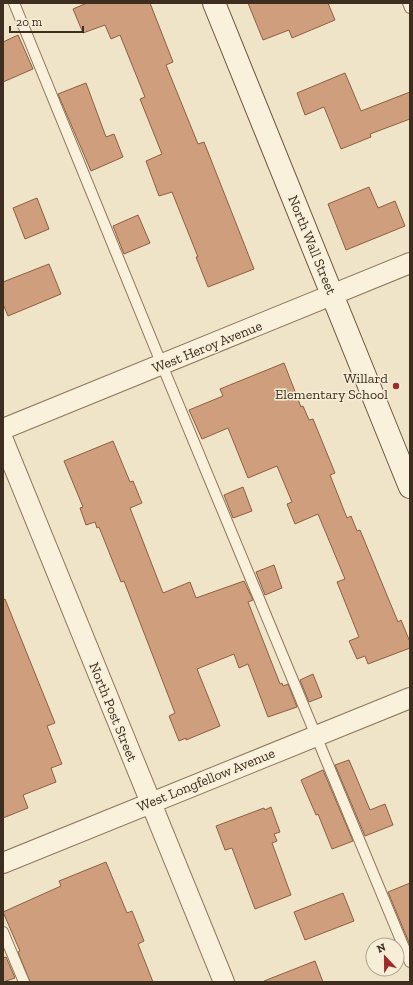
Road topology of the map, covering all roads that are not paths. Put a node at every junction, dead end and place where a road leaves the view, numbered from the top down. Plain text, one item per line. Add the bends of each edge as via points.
1 (14, 3) edge
2 (214, 3) edge
3 (408, 3) edge
4 (410, 8) edge
5 (410, 263) edge
6 (333, 296) junction
7 (162, 365) junction
8 (3, 429) edge
9 (3, 440) edge
10 (410, 486) edge
11 (410, 698) edge
12 (316, 735) junction
13 (149, 803) junction
14 (3, 863) edge
15 (3, 932) edge
16 (410, 962) edge
17 (24, 982) edge
18 (224, 982) edge

1 - 7 lane
2 - 6 street, North Wall Street
3 - 4 lane
5 - 6 street, West Heroy Avenue
6 - 7 street, West Heroy Avenue
6 - 10 street, North Wall Street
7 - 8 street, West Heroy Avenue
7 - 12 lane
9 - 13 street, North Post Street
11 - 12 street, West Longfellow Avenue
12 - 13 street, West Longfellow Avenue
12 - 16 lane
13 - 14 street, West Longfellow Avenue
13 - 18 street, North Post Street
15 - 17 lane

